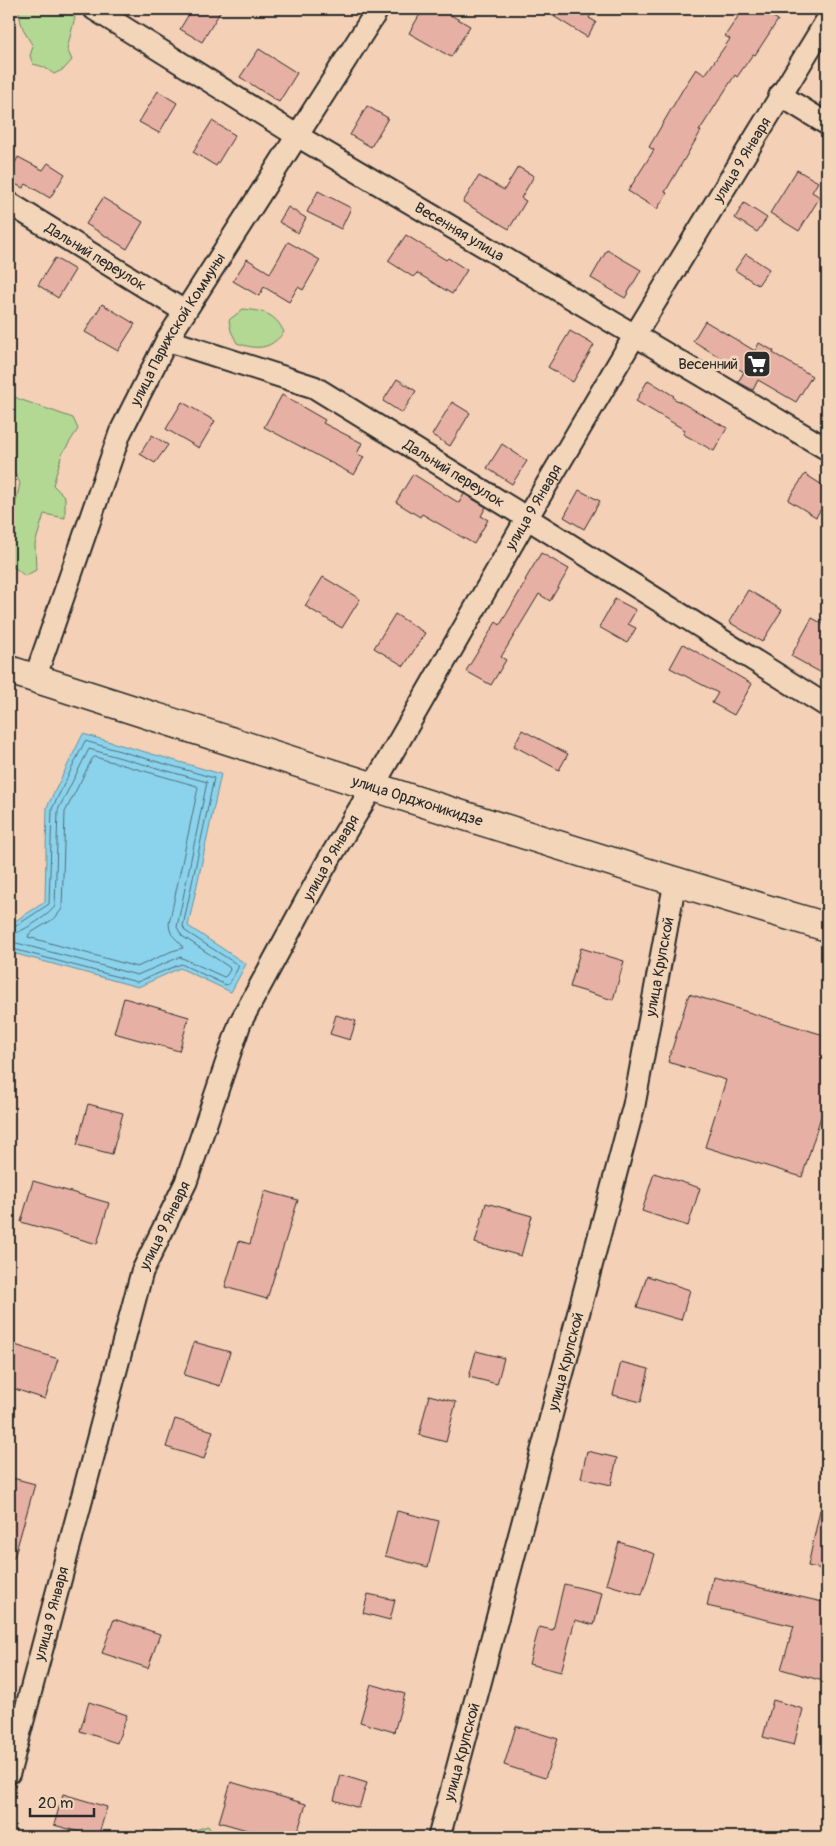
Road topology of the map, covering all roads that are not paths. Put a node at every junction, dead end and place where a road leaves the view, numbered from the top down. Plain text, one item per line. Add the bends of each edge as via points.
1 (94, 9) edge
2 (378, 9) edge
3 (827, 20) edge
4 (780, 95) junction
5 (827, 124) edge
6 (296, 135) junction
7 (9, 203) edge
8 (184, 311) junction
9 (635, 335) junction
10 (167, 340) junction
11 (827, 449) edge
12 (527, 518) junction
13 (9, 670) edge
14 (34, 678) junction
15 (827, 706) edge
16 (372, 788) junction
17 (675, 882) junction
18 (827, 927) edge
19 (9, 1773) edge
20 (439, 1837) edge

1 - 6 street, Весенняя улица
2 - 6 street, улица Парижской Коммуны
3 - 4 street, улица 9 Января
4 - 5 street
4 - 9 street, улица 9 Января
6 - 8 street, улица Парижской Коммуны
6 - 9 street, Весенняя улица
7 - 8 street, Дальний переулок
8 - 10 street, улица Парижской Коммуны
9 - 11 street, Весенняя улица
9 - 12 street, улица 9 Января
10 - 12 street, Дальний переулок via 314,387
10 - 14 street, улица Парижской Коммуны via 120,433
12 - 15 street, Дальний переулок
12 - 16 street, улица 9 Января
13 - 14 main road, улица Орджоникидзе
14 - 16 main road, улица Орджоникидзе
16 - 17 main road, улица Орджоникидзе
16 - 19 street, улица 9 Января via 325,866 240,1022 186,1182 142,1272
17 - 18 main road, улица Орджоникидзе
17 - 20 street, улица Крупской via 634,1105

